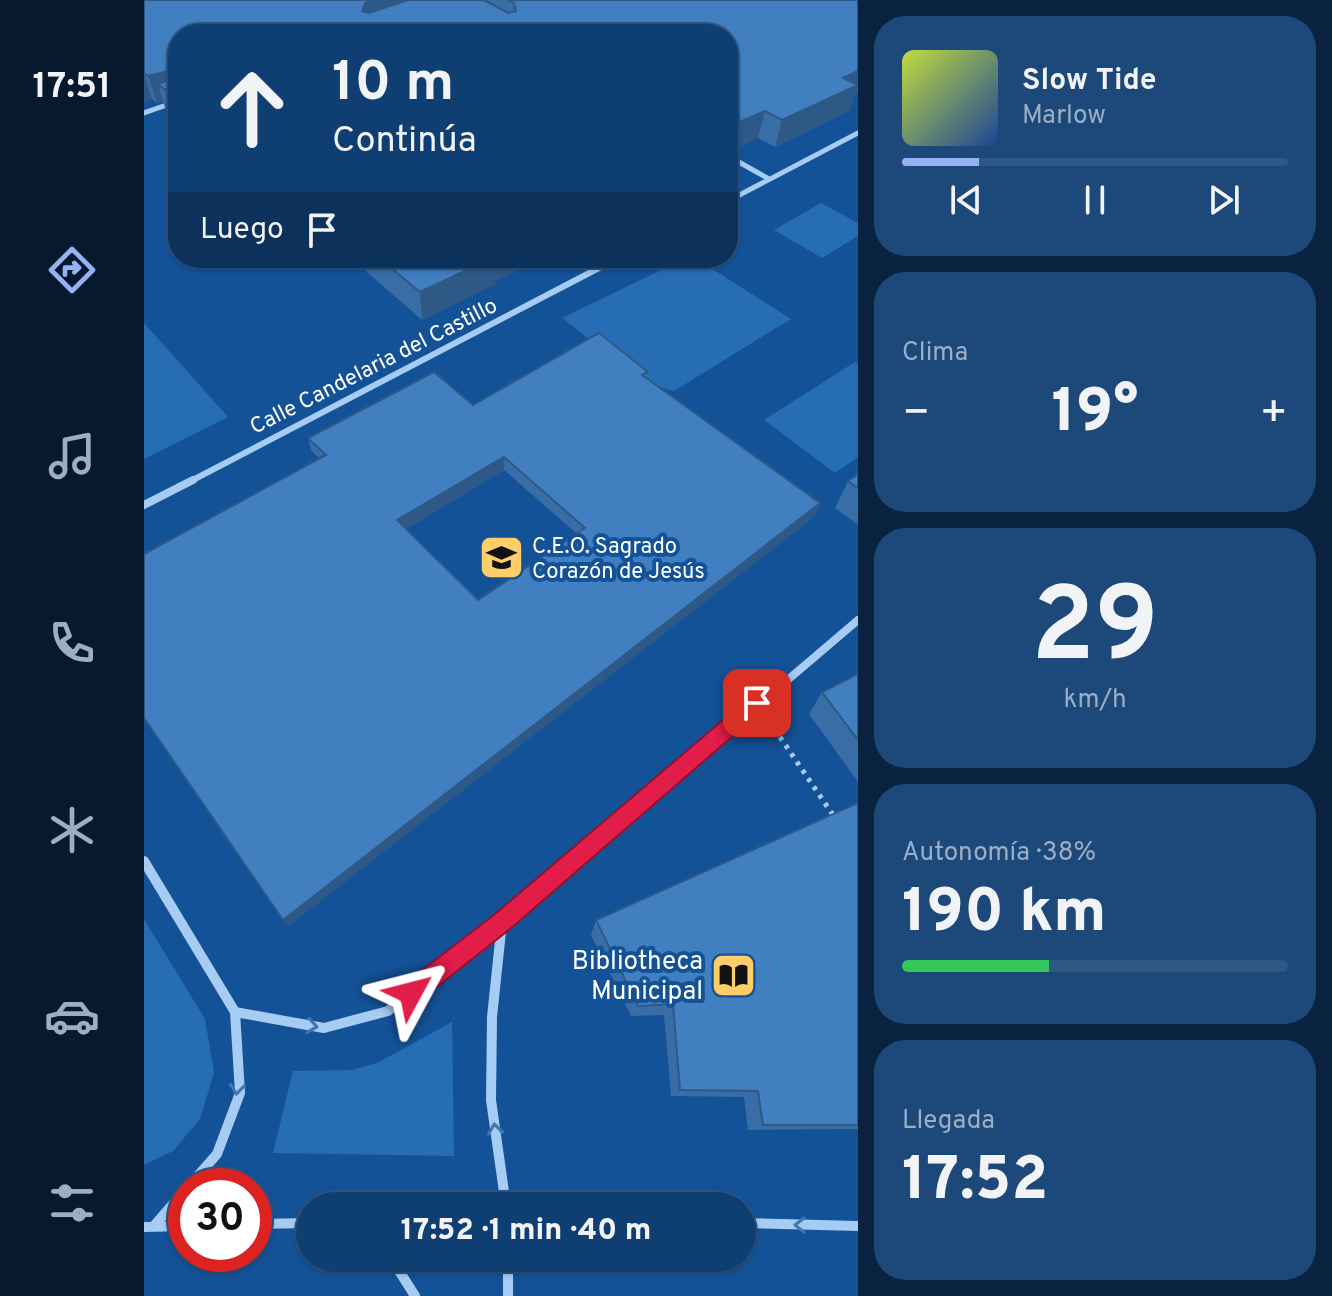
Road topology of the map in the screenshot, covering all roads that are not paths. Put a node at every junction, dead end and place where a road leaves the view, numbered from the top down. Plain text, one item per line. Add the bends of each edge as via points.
1 (168, 105) edge
2 (144, 113) edge
3 (858, 133) edge
4 (738, 162) edge
5 (769, 179) junction
6 (738, 196) edge
7 (599, 268) edge
8 (144, 505) edge
9 (858, 620) edge
10 (144, 861) edge
11 (502, 922) junction
12 (235, 1012) junction
13 (205, 1168) edge
14 (504, 1192) edge
15 (168, 1208) edge
16 (296, 1223) edge
17 (756, 1223) edge
18 (272, 1224) edge
19 (858, 1226) edge
20 (149, 1227) edge
21 (400, 1272) edge
22 (508, 1272) edge
23 (415, 1296) edge
24 (508, 1296) edge

1 - 2 street
3 - 5 street
4 - 5 street
5 - 6 street
7 - 8 street, Calle Candelaria del Castillo
9 - 11 street
10 - 12 street
12 -> 11 street via 324,1028 388,1011
14 -> 11 street via 491,1100 492,1017
12 -> 13 street via 240,1093 217,1154
15 - 20 street
16 - 18 street
19 -> 17 street
21 - 23 street
22 - 24 street

